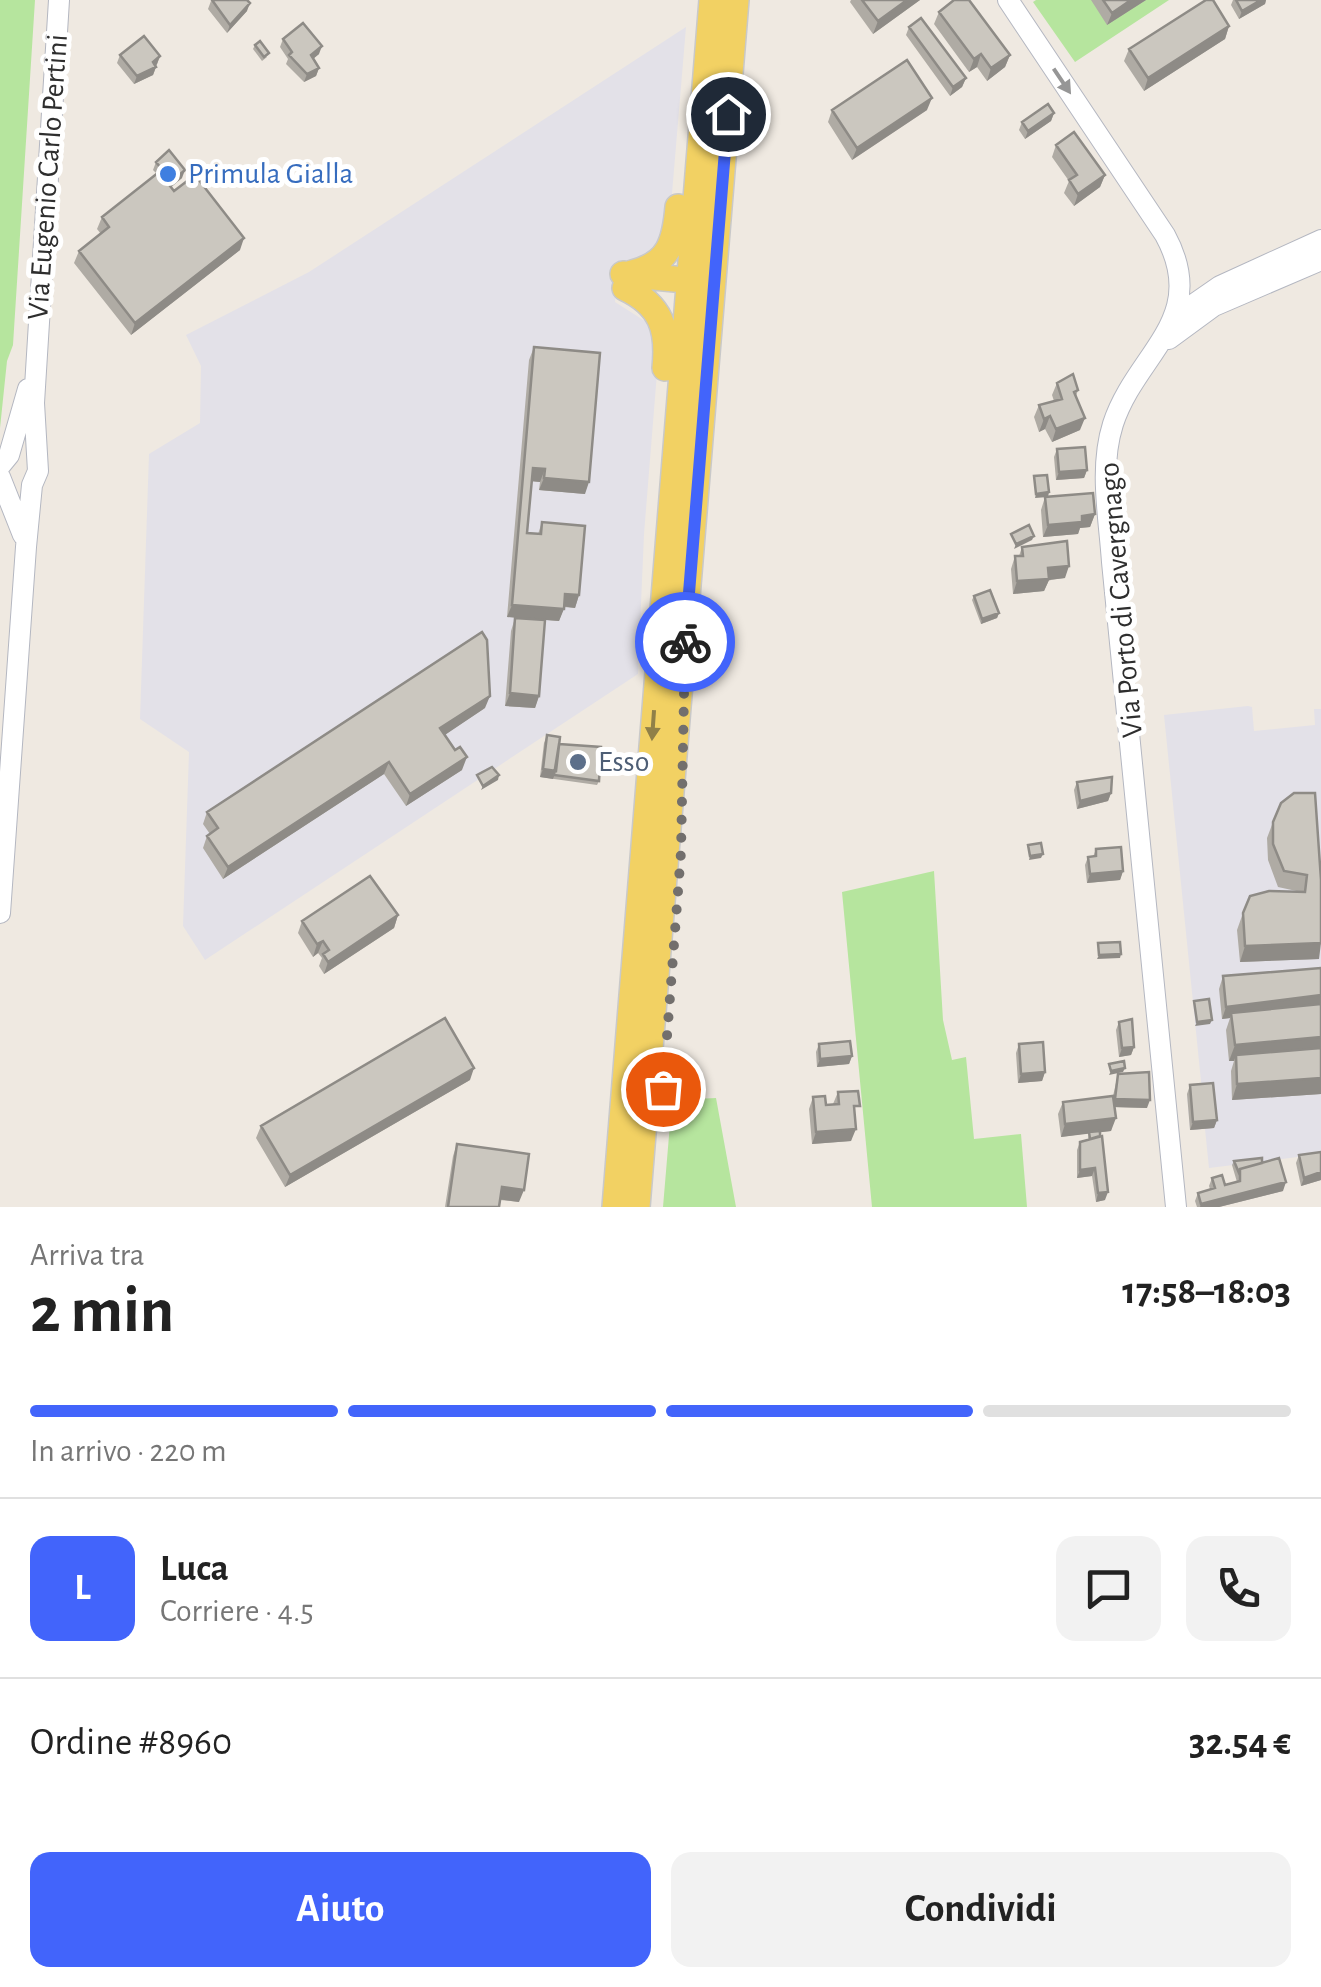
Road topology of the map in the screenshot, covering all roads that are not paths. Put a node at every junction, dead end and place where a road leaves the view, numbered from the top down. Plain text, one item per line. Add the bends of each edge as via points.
1 (59, 0) edge
2 (712, 0) edge
3 (736, 0) edge
4 (1008, 0) edge
5 (708, 46) junction
6 (730, 80) junction
7 (1321, 240) edge
8 (1173, 248) junction
9 (1321, 260) edge
10 (624, 281) junction
11 (690, 286) junction
12 (1210, 292) junction
13 (1232, 298) junction
14 (1166, 335) junction
15 (37, 354) junction
16 (34, 460) junction
17 (2, 470) edge
18 (32, 485) junction
19 (667, 535) junction
20 (693, 545) junction
21 (26, 547) junction
22 (682, 679) junction
23 (0, 913) edge
24 (616, 1207) edge
25 (636, 1207) edge
26 (654, 1207) edge
27 (1176, 1207) edge

1 - 15 street, Via Eugenio Carlo Pertini
2 - 5 main road
3 - 6 main road
4 -> 8 street, Via Porto di Cavergnago
5 - 10 main road via 688,95 674,242 658,262
5 - 11 main road
6 - 11 main road via 720,98 704,265
6 - 20 main road
7 - 12 street
8 - 12 street
8 - 14 street, Via Porto di Cavergnago via 1180,283
9 - 13 street
10 - 11 main road
10 - 19 main road via 651,304 666,331 659,455
11 - 19 main road
11 - 20 main road via 701,304 691,443
12 - 13 street
12 - 14 street
13 - 14 street
14 - 27 street, Via Porto di Cavergnago via 1114,420 1106,478
15 - 16 street, Via Eugenio Carlo Pertini
15 - 17 street, Via Eugenio Carlo Pertini
16 - 17 street via 20,452
16 - 18 street
17 - 18 street via 18,490
17 - 21 street
18 - 21 street
19 -> 24 main road
20 - 22 main road
21 - 23 street
22 - 25 main road
22 - 26 main road via 681,852

